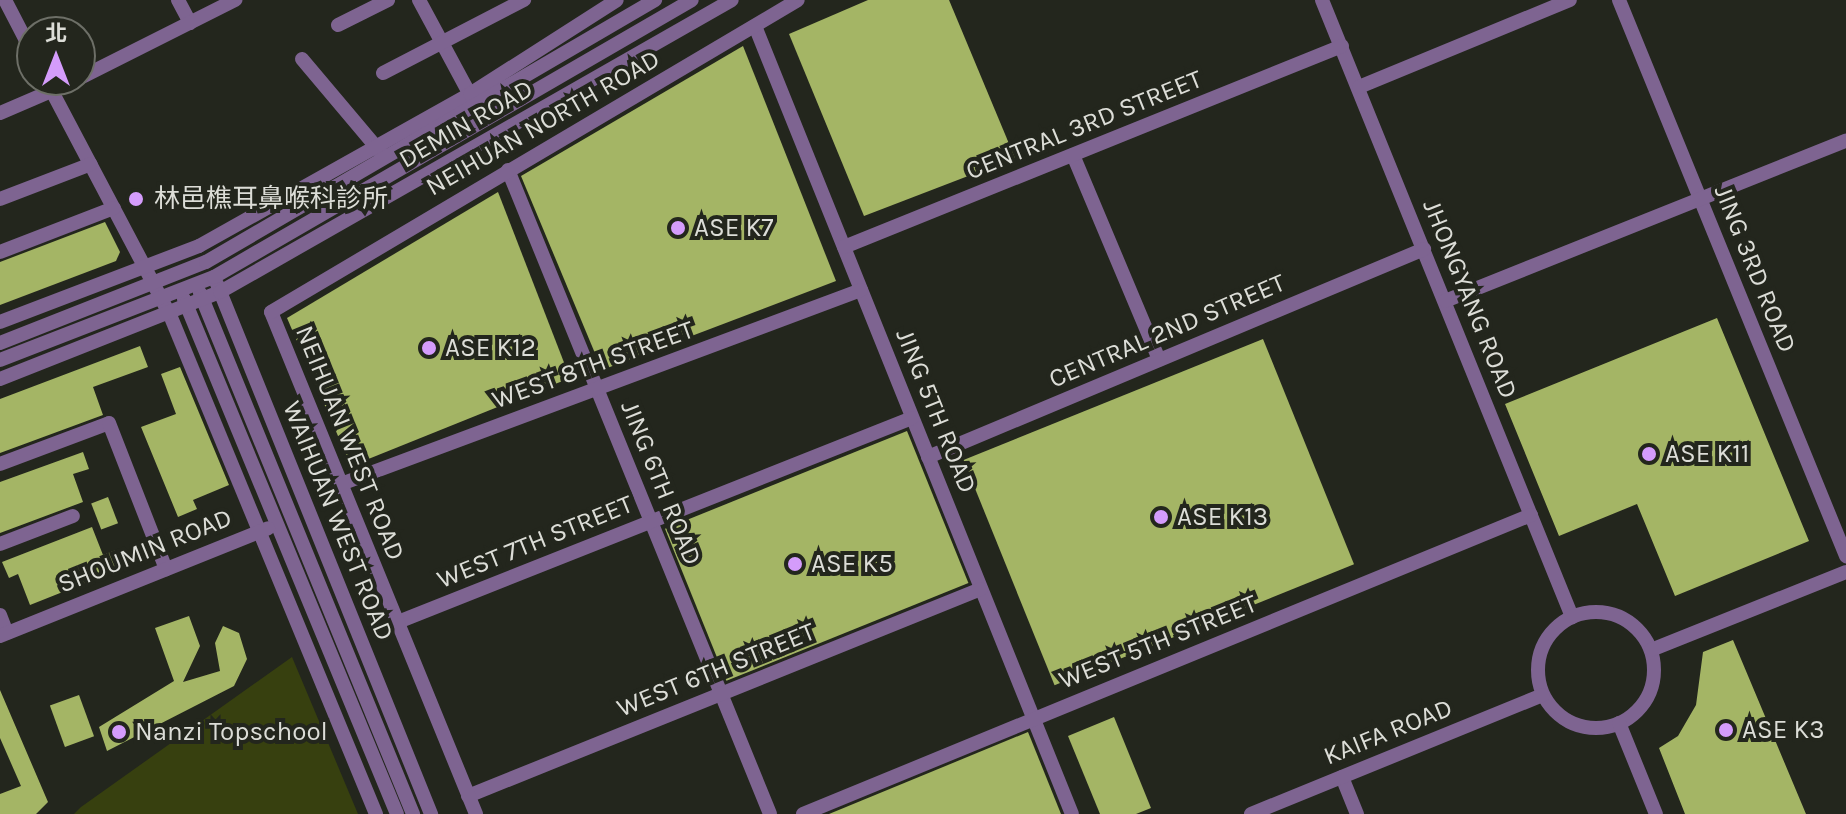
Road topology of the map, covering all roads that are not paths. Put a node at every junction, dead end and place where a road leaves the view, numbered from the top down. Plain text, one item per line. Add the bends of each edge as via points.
1 (178, 0) edge
2 (235, 0) edge
3 (388, 0) edge
4 (419, 0) edge
5 (524, 0) edge
6 (618, 0) edge
7 (655, 0) edge
8 (692, 0) edge
9 (732, 0) edge
10 (798, 0) edge
11 (1322, 0) edge
12 (1570, 0) edge
13 (1619, 0) edge
14 (3, 2) edge
15 (627, 16) junction
16 (190, 23) junction
17 (16, 24) edge
18 (338, 25) dead end
19 (755, 26) junction
20 (636, 33) junction
21 (442, 43) junction
22 (1342, 46) junction
23 (644, 51) junction
24 (302, 59) dead end
25 (96, 70) edge
26 (383, 73) dead end
27 (1359, 87) junction
28 (470, 94) junction
29 (31, 96) edge
30 (55, 96) edge
31 (477, 109) junction
32 (0, 113) edge
33 (490, 130) junction
34 (1846, 141) edge
35 (377, 147) junction
36 (1073, 155) junction
37 (386, 161) junction
38 (91, 164) junction
39 (508, 170) junction
40 (399, 182) junction
41 (0, 199) edge
42 (1700, 199) junction
43 (114, 208) junction
44 (199, 246) junction
45 (844, 247) junction
46 (1424, 249) junction
47 (0, 252) edge
48 (182, 253) junction
49 (166, 259) junction
50 (206, 262) junction
51 (146, 266) junction
52 (190, 270) junction
53 (174, 277) junction
54 (214, 277) junction
55 (155, 285) junction
56 (196, 285) junction
57 (861, 290) junction
58 (180, 292) junction
59 (220, 292) junction
60 (162, 300) junction
61 (203, 300) junction
62 (1445, 301) junction
63 (187, 307) junction
64 (271, 312) joint
65 (170, 315) junction
66 (0, 322) edge
67 (0, 343) edge
68 (0, 360) edge
69 (1159, 360) junction
70 (0, 379) edge
71 (597, 389) junction
72 (912, 418) junction
73 (928, 457) junction
74 (0, 464) edge
75 (341, 484) junction
76 (309, 511) junction
77 (1531, 515) junction
78 (73, 516) dead end
79 (287, 520) junction
80 (651, 522) junction
81 (260, 531) junction
82 (0, 544) edge
83 (1846, 556) edge
84 (166, 569) junction
85 (1846, 572) edge
86 (981, 589) junction
87 (0, 615) edge
88 (1572, 617) junction
89 (398, 622) junction
90 (4, 634) edge
91 (1651, 650) junction
92 (721, 694) junction
93 (1543, 695) junction
94 (1034, 720) junction
95 (1619, 723) junction
96 (1342, 777) junction
97 (468, 796) junction
98 (376, 814) edge
99 (397, 814) edge
100 (413, 814) edge
101 (431, 814) edge
102 (476, 814) edge
103 (770, 814) edge
104 (803, 814) edge
105 (1072, 814) edge
106 (1251, 814) edge
107 (1357, 814) edge
108 (1656, 814) edge

1 - 16 street
2 - 16 street
3 - 18 street
4 - 21 street
5 - 21 street
6 - 15 street
6 - 28 street, DEMIN ROAD
7 - 15 street, DEMIN ROAD
8 - 20 street, DEMIN ROAD
9 - 23 street, DEMIN ROAD
10 - 19 street, NEIHUAN NORTH ROAD
11 - 22 street, JHONGYANG ROAD
12 - 27 street
13 - 42 street, JING 3RD ROAD
14 - 17 street
15 - 20 street
15 - 31 street, DEMIN ROAD
16 - 25 street
19 - 39 street, NEIHUAN NORTH ROAD
19 - 45 street, JING 5TH ROAD
20 - 23 street
20 - 33 street, DEMIN ROAD
21 - 26 street
21 - 28 street
22 - 27 street, JHONGYANG ROAD
22 - 36 street, CENTRAL 3RD STREET
23 - 33 street, DEMIN ROAD
24 - 35 street
27 - 46 street, JHONGYANG ROAD
28 - 31 street
28 - 35 street, DEMIN ROAD
29 - 32 street
30 - 38 street
31 - 33 street
31 - 37 street, DEMIN ROAD
33 - 40 street, DEMIN ROAD
34 - 42 street
35 - 37 street
35 - 44 street, DEMIN ROAD
36 - 45 street, CENTRAL 3RD STREET
36 - 69 street
37 - 40 street
37 - 50 street, DEMIN ROAD
38 - 41 street
38 - 43 street
39 - 64 street, NEIHUAN NORTH ROAD
39 - 71 street, JING 6TH ROAD
40 - 54 street, DEMIN ROAD
40 - 59 street, DEMIN ROAD
42 - 62 street
42 - 83 street, JING 3RD ROAD
43 - 47 street
43 - 51 street
44 - 48 street, DEMIN ROAD
44 - 50 street, WAIHUAN WEST ROAD
45 - 57 street, JING 5TH ROAD
46 - 62 street, JHONGYANG ROAD
46 - 69 street, CENTRAL 2ND STREET
48 - 49 street, DEMIN ROAD
48 - 52 street, WAIHUAN WEST ROAD
49 - 51 street, DEMIN ROAD
49 - 53 street, WAIHUAN WEST ROAD
50 - 52 street, DEMIN ROAD
50 - 54 street, WAIHUAN WEST ROAD
51 - 55 street
51 - 66 street, DEMIN ROAD
52 - 53 street, DEMIN ROAD
52 - 56 street, WAIHUAN WEST ROAD
53 - 55 street, DEMIN ROAD
53 - 58 street, WAIHUAN WEST ROAD
54 - 56 street, DEMIN ROAD
54 - 59 street, WAIHUAN WEST ROAD
55 - 60 street
55 - 67 street, DEMIN ROAD
56 - 58 street, DEMIN ROAD
56 - 61 street, WAIHUAN WEST ROAD
57 - 71 street, WEST 8TH STREET
57 - 72 street, JING 5TH ROAD
58 - 60 street, DEMIN ROAD
58 - 63 street, WAIHUAN WEST ROAD
59 - 61 street, DEMIN ROAD
59 - 76 street, WAIHUAN WEST ROAD
60 - 65 street
60 - 68 street, DEMIN ROAD
61 - 63 street, DEMIN ROAD
61 - 79 street, WAIHUAN WEST ROAD
62 - 77 street, JHONGYANG ROAD
63 - 65 street, DEMIN ROAD
63 - 79 street, WAIHUAN WEST ROAD
64 - 75 street, NEIHUAN WEST ROAD
65 - 70 street, DEMIN ROAD
65 - 81 street
69 - 73 street, CENTRAL 2ND STREET
71 - 75 street, WEST 8TH STREET
71 - 80 street, JING 6TH ROAD
72 - 73 street, JING 5TH ROAD
72 - 80 street, WEST 7TH STREET
73 - 86 street, JING 5TH ROAD
74 - 84 street via 109,423
75 - 89 street, NEIHUAN WEST ROAD
76 - 79 street, SHOUMIN ROAD
76 - 101 street, WAIHUAN WEST ROAD
77 - 88 street, JHONGYANG ROAD
77 - 94 street, WEST 5TH STREET
78 - 82 street
79 - 81 street, SHOUMIN ROAD
79 - 99 street, WAIHUAN WEST ROAD
79 - 100 street, WAIHUAN WEST ROAD
80 - 89 street, WEST 7TH STREET
80 - 92 street, JING 6TH ROAD
81 - 84 street, SHOUMIN ROAD
81 - 98 street
84 - 90 street, SHOUMIN ROAD
85 - 91 street
86 - 92 street, WEST 6TH STREET
86 - 94 street, JING 5TH ROAD
87 - 90 street
88 - 91 street via 1621,618
88 - 93 street via 1552,632 1540,655
89 - 97 street, NEIHUAN WEST ROAD
91 - 95 street via 1646,699
92 - 97 street, WEST 6TH STREET
92 - 103 street, JING 6TH ROAD
93 - 95 street via 1574,723
93 - 96 street, KAIFA ROAD
94 - 104 street, WEST 5TH STREET
94 - 105 street, JING 5TH ROAD
95 - 108 street
96 - 106 street, KAIFA ROAD
96 - 107 street
97 - 102 street, NEIHUAN WEST ROAD

